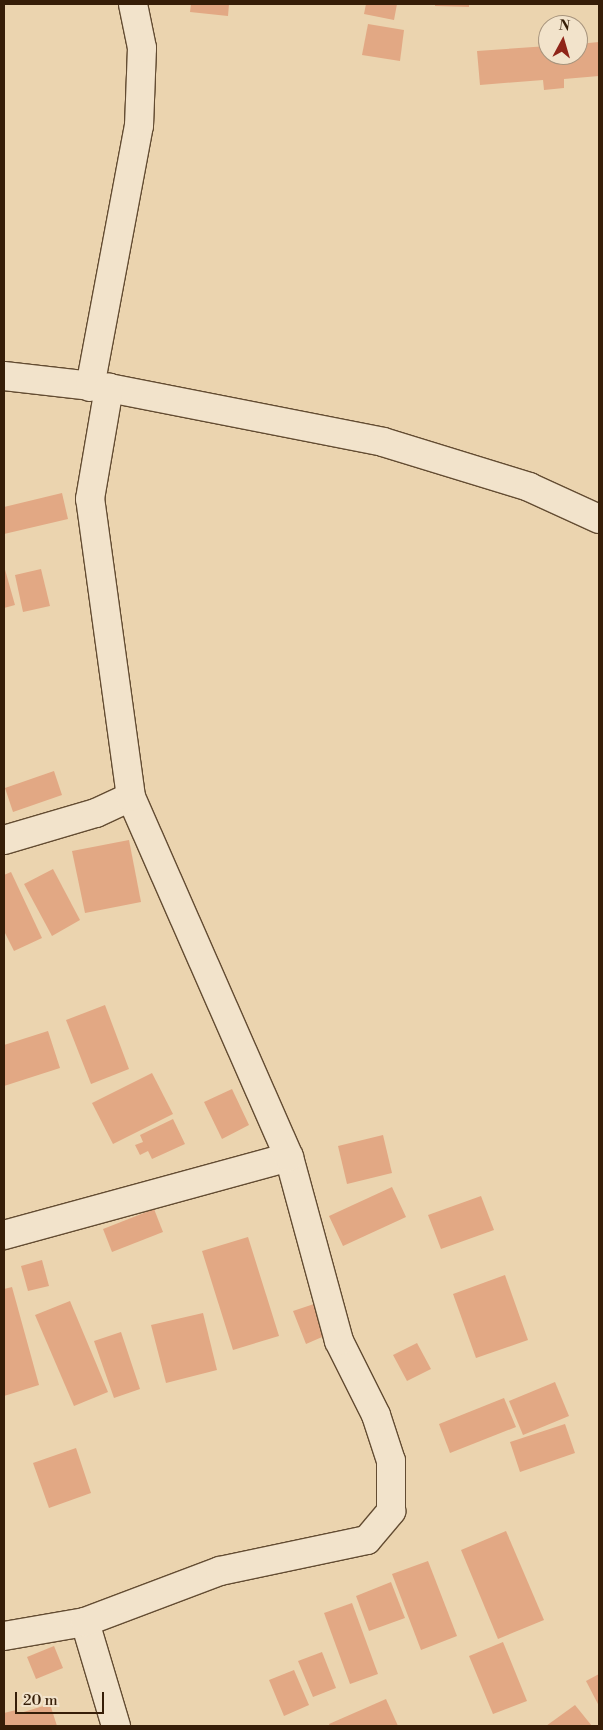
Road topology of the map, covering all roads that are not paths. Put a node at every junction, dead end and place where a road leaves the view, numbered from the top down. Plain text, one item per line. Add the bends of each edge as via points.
1 (133, 4) edge
2 (4, 376) edge
3 (100, 387) junction
4 (599, 519) edge
5 (131, 797) junction
6 (4, 840) edge
7 (289, 1157) junction
8 (7, 1236) edge
9 (85, 1622) junction
10 (4, 1636) edge
11 (116, 1726) edge

1 - 3 street via 142,48 139,126
2 - 3 street
3 - 4 street via 383,442 529,487
3 - 5 street via 90,499
5 - 6 street via 96,813
5 - 7 street
7 - 8 street
7 - 9 street via 339,1341 376,1415 391,1461 391,1511 366,1540 220,1571
9 - 10 street
9 - 11 street

